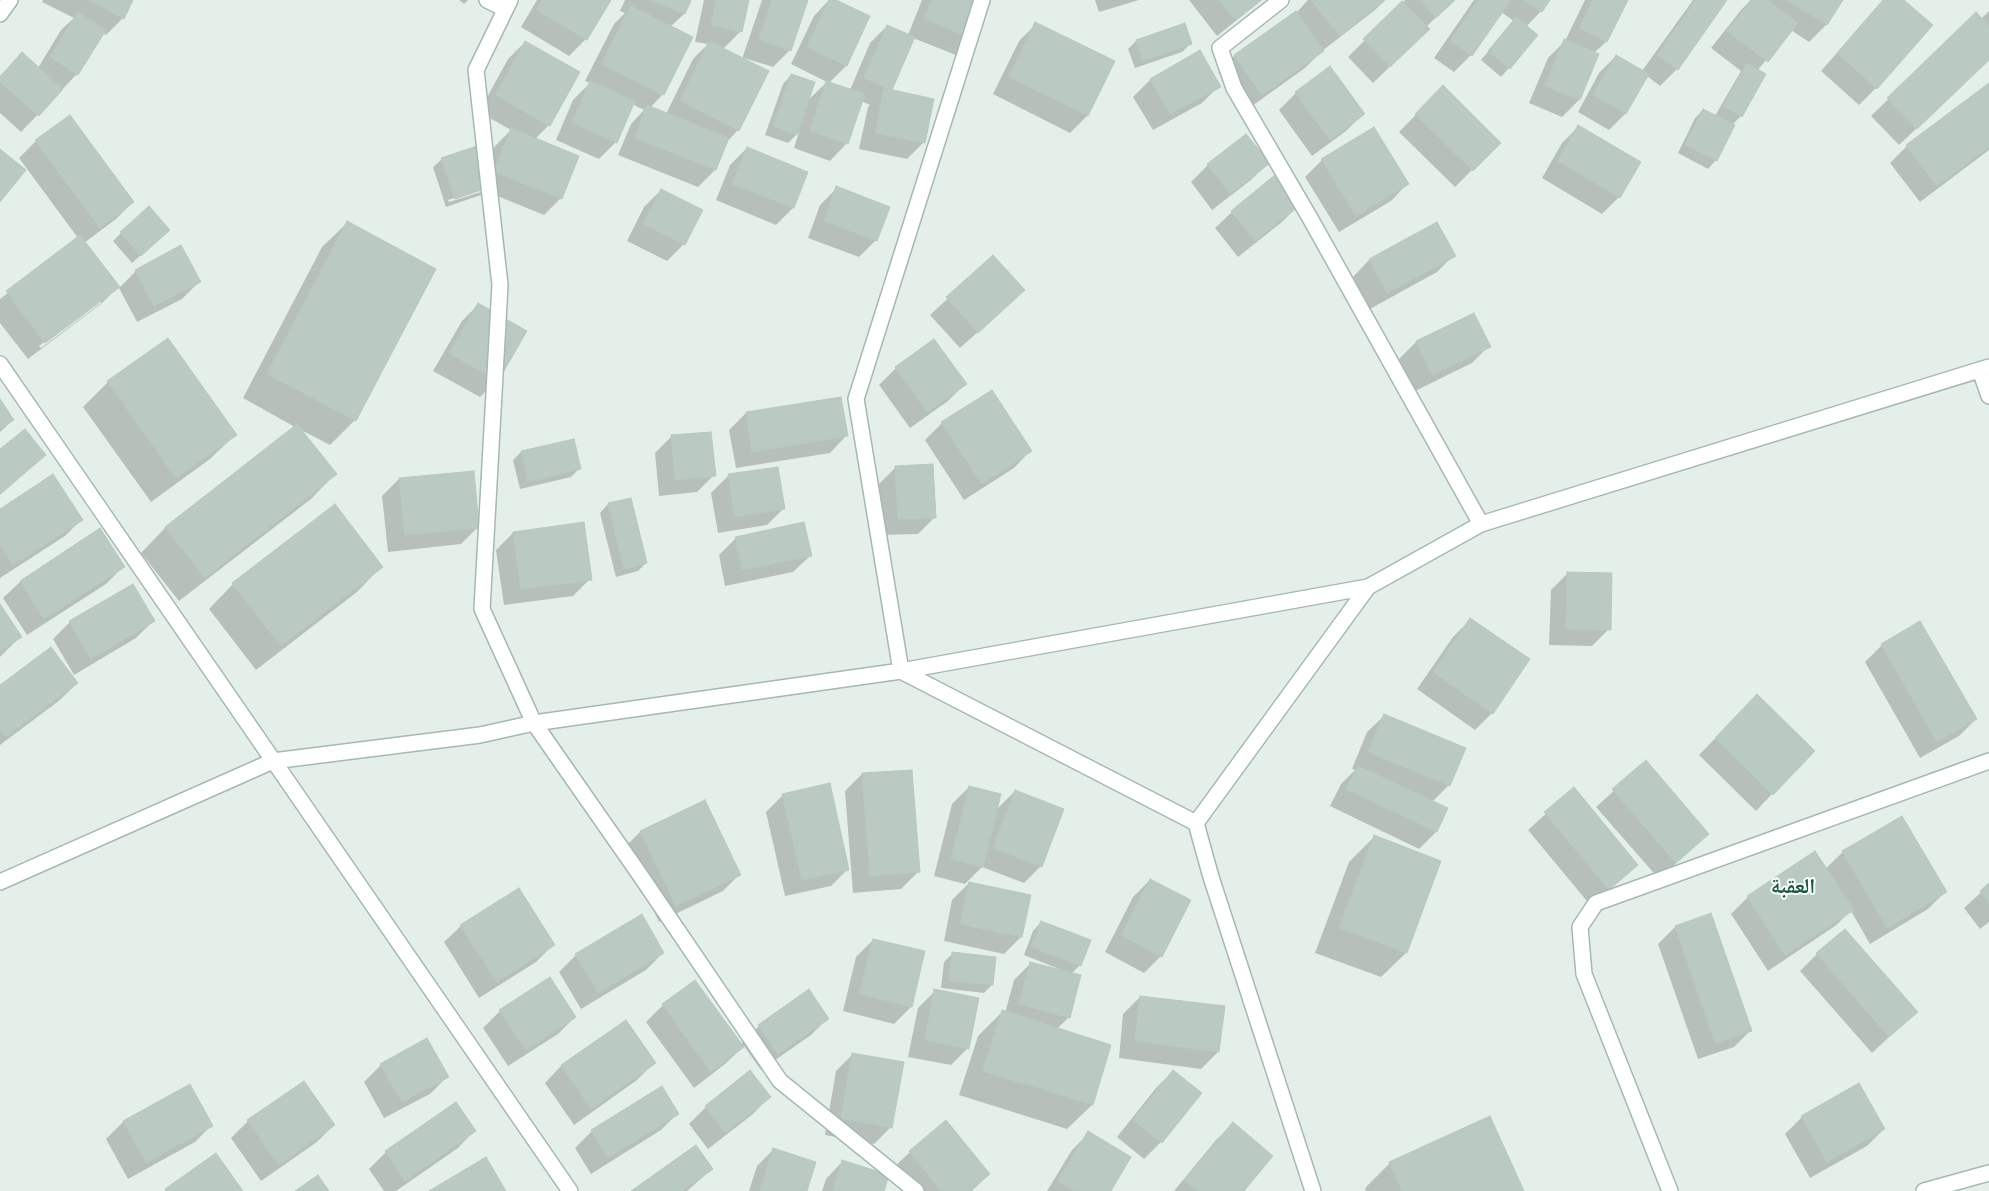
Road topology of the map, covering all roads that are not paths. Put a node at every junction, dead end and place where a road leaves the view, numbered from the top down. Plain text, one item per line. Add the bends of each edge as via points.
1 (10, 0) edge
2 (487, 0) edge
3 (982, 0) edge
4 (1281, 0) edge
5 (508, 5) edge
6 (0, 14) edge
7 (0, 364) edge
8 (1985, 369) edge
9 (1989, 396) edge
10 (1481, 524) junction
11 (1368, 587) junction
12 (901, 670) junction
13 (534, 723) junction
14 (273, 761) junction
15 (1989, 761) edge
16 (1196, 823) junction
17 (0, 882) edge
18 (1989, 1173) edge
19 (1932, 1190) edge
20 (570, 1191) edge
21 (916, 1191) edge
22 (1313, 1191) edge
23 (1670, 1191) edge

1 - 6 street
2 - 5 street
3 - 12 street via 856,399
4 - 10 street via 1220,48 1234,88
5 - 13 street via 476,70 500,285 482,609
7 - 14 street
8 - 9 street
8 - 10 street
10 - 11 street
11 - 12 street
11 - 16 street
12 - 13 street
12 - 16 street
13 - 14 street via 480,735
13 - 21 street via 780,1081
14 - 17 street
14 - 20 street
15 - 23 street via 1596,903 1580,927 1584,974
16 - 22 street
18 - 19 street

